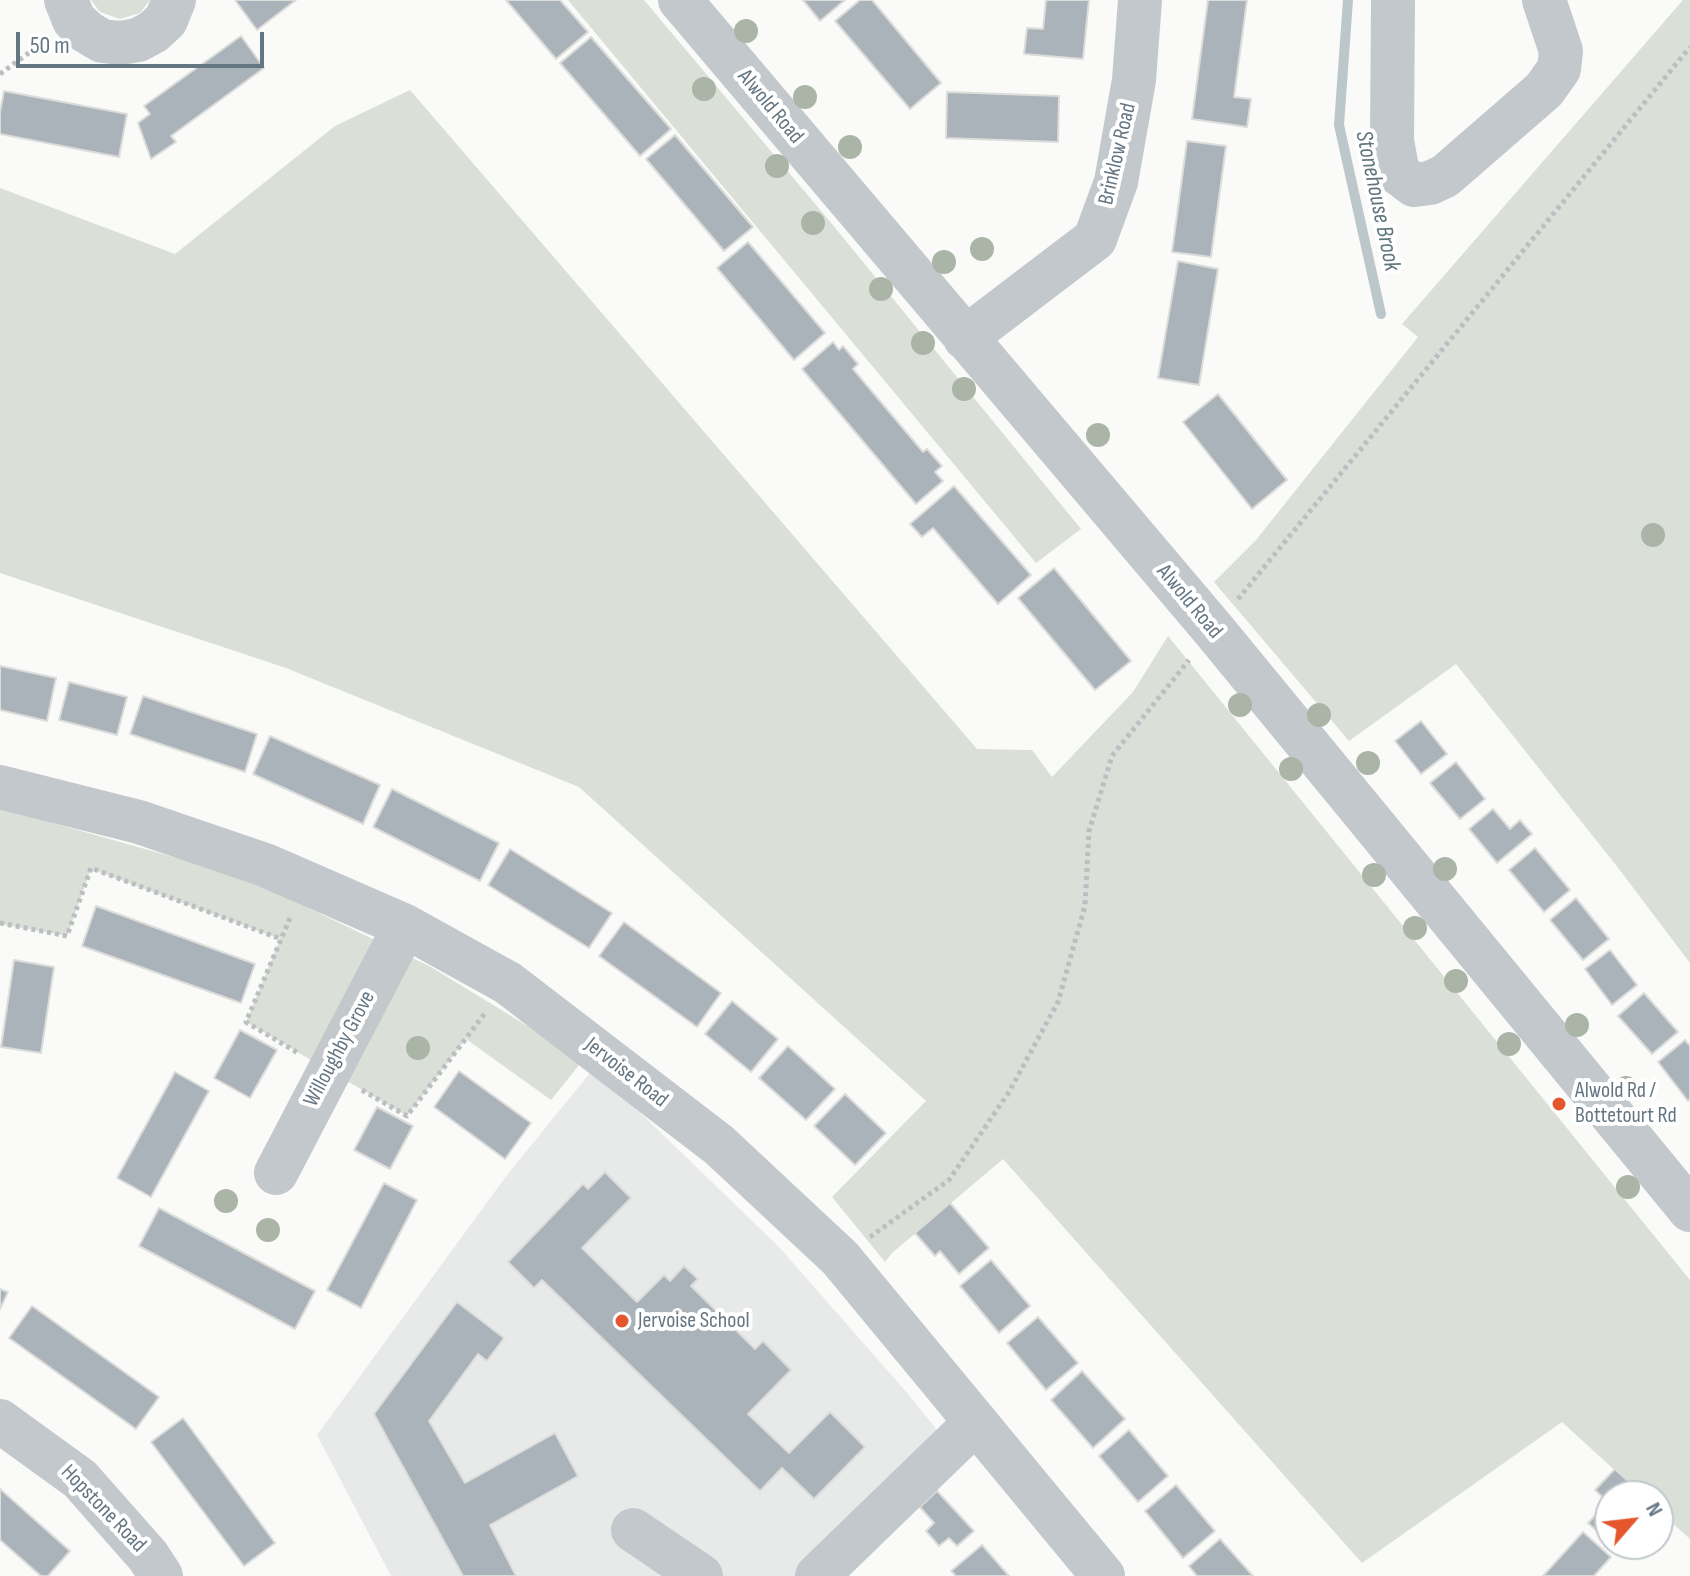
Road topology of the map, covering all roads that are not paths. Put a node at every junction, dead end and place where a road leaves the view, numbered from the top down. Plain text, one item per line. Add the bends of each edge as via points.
1 (174, 0) edge
2 (680, 0) edge
3 (1140, 0) edge
4 (1393, 0) edge
5 (1544, 0) edge
6 (70, 10) edge
7 (965, 338) junction
8 (0, 787) edge
9 (405, 926) junction
10 (276, 1173) dead end
11 (1690, 1210) edge
12 (0, 1421) edge
13 (976, 1422) junction
14 (633, 1530) dead end
15 (161, 1576) edge
16 (701, 1576) edge
17 (817, 1576) edge
18 (1103, 1576) edge

1 - 6 street via 166,20 153,32 120,43 87,32
2 - 7 street, Alwold Road
3 - 7 street, Brinklow Road via 1134,80 1116,182 1095,239
4 - 5 street via 1392,141 1398,173 1414,185 1445,176 1544,90 1559,69 1561,51
7 - 11 street, Alwold Road via 1213,629
8 - 9 street, Jervoise Road via 139,822 265,865
9 - 10 street, Willoughby Grove
9 - 13 street, Jervoise Road via 521,993 719,1145 840,1258
12 - 15 street, Hopstone Road via 80,1479
13 - 17 street
13 - 18 street, Jervoise Road
14 - 16 street

